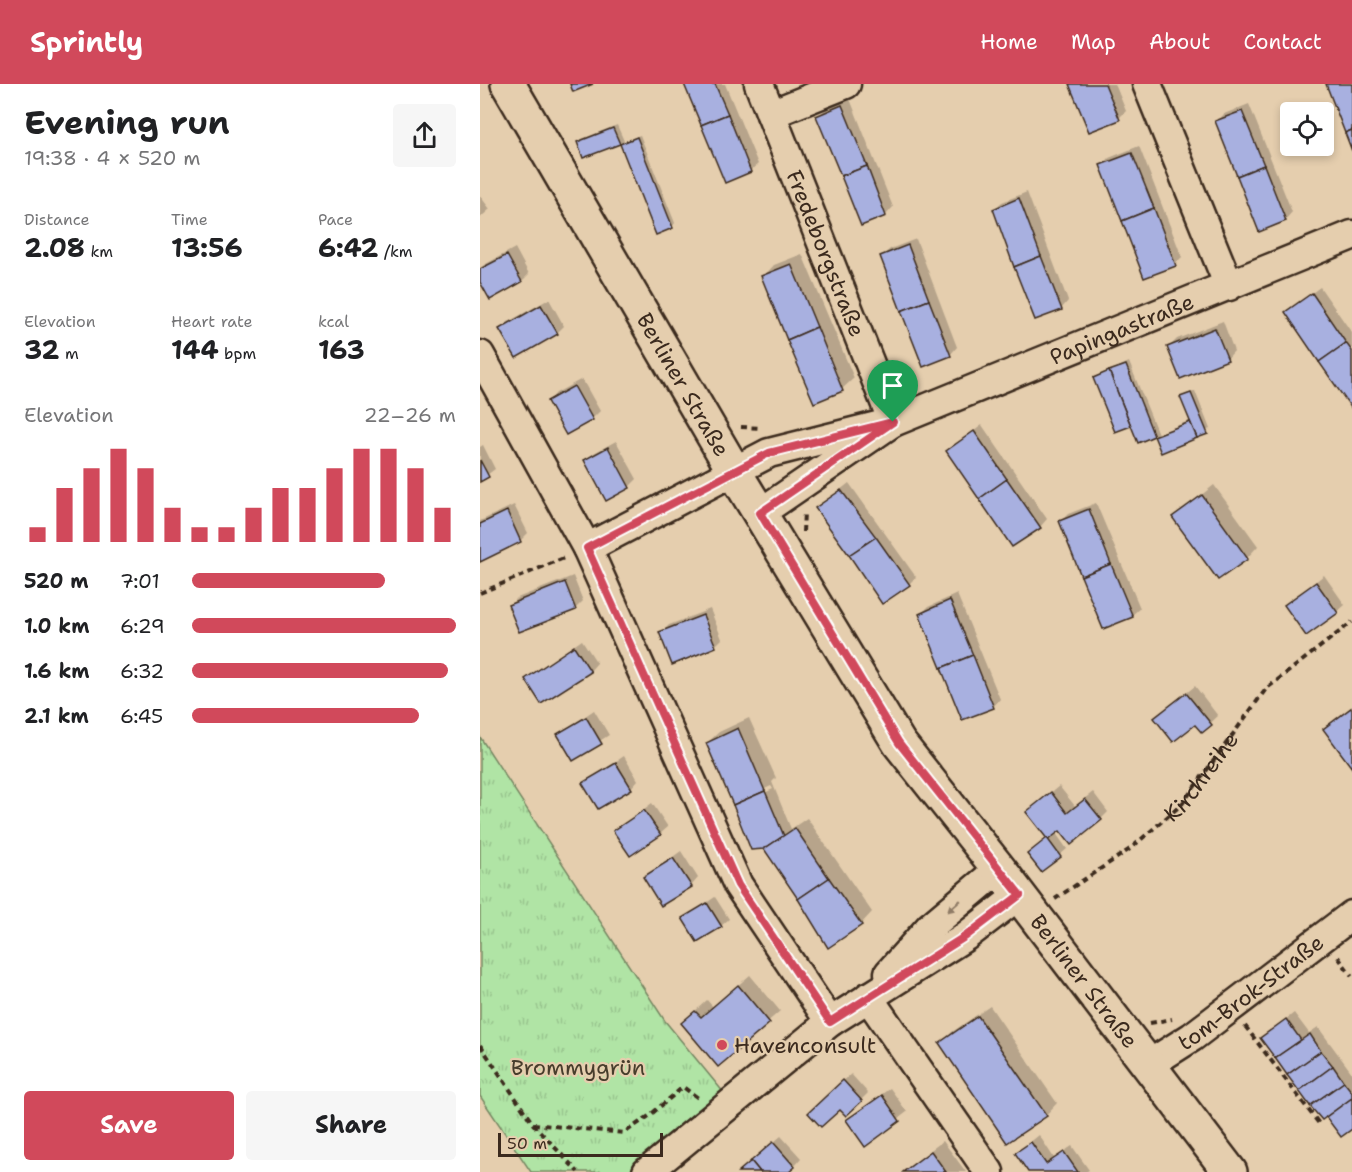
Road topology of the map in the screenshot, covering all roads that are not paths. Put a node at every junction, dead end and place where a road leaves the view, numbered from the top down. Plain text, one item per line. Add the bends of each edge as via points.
1 (508, 84) edge
2 (759, 84) edge
3 (846, 84) edge
4 (1147, 84) edge
5 (771, 114) junction
6 (1352, 235) edge
7 (1229, 286) junction
8 (480, 355) edge
9 (893, 422) junction
10 (734, 471) junction
11 (760, 513) junction
12 (587, 548) junction
13 (999, 869) junction
14 (1027, 904) junction
15 (1352, 915) edge
16 (868, 997) junction
17 (830, 1022) junction
18 (1148, 1065) junction
19 (647, 1172) edge
20 (990, 1172) edge
21 (1230, 1172) edge

1 - 10 main road, Berliner Straße
2 - 5 street, Fredeborgstraße
3 - 5 street
4 - 7 street
5 - 9 street, Fredeborgstraße
6 - 7 street, Papingastraße
7 - 9 street, Papingastraße
8 - 12 street
9 - 10 street, Papingastraße via 769,453
9 - 11 street, Papingastraße
10 - 11 main road, Berliner Straße
10 - 12 street, Papingastraße
11 - 13 main road, Berliner Straße via 899,743
12 - 17 street via 738,885
13 - 14 main road, Berliner Straße
13 -> 16 street via 930,927
14 - 16 street via 966,936
14 - 18 main road, Berliner Straße
15 - 18 street, tom-Brok-Straße via 1192,1037
16 - 17 street
16 - 20 street
17 - 19 street
18 - 21 main road, Berliner Straße

